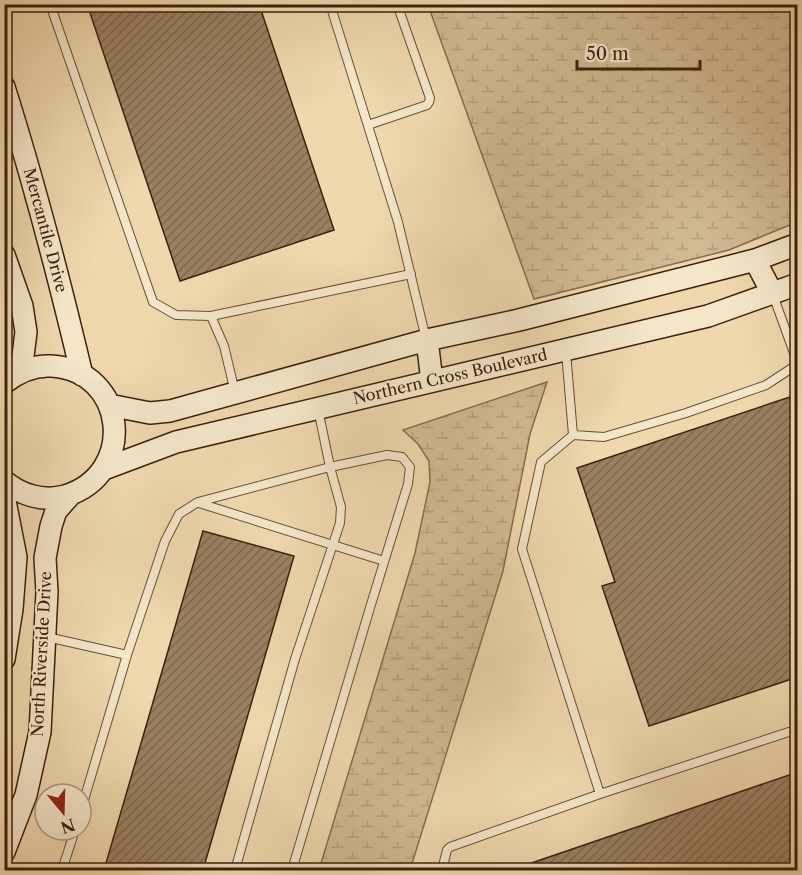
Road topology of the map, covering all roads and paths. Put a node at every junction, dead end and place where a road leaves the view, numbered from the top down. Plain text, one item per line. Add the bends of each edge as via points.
1 (50, 4) edge
2 (330, 4) edge
3 (397, 4) edge
4 (4, 87) edge
5 (368, 125) junction
6 (798, 244) edge
7 (4, 255) edge
8 (755, 260) junction
9 (411, 274) junction
10 (798, 284) edge
11 (772, 293) junction
12 (211, 316) junction
13 (427, 340) junction
14 (566, 350) junction
15 (798, 364) edge
16 (82, 375) junction
17 (13, 378) edge
18 (432, 381) junction
19 (235, 393) junction
20 (109, 405) junction
21 (318, 408) junction
22 (573, 435) junction
23 (330, 467) junction
24 (104, 469) junction
25 (4, 481) edge
26 (71, 494) junction
27 (4, 496) edge
28 (198, 502) junction
29 (333, 545) junction
30 (384, 561) junction
31 (45, 636) junction
32 (127, 655) junction
33 (4, 659) edge
34 (798, 729) edge
35 (89, 782) edge
36 (600, 794) junction
37 (71, 842) edge
38 (4, 852) edge
39 (63, 870) edge
40 (235, 870) edge
41 (292, 870) edge
42 (442, 870) edge

1 - 12 lane via 153,302 176,315
2 - 5 lane
3 - 5 lane via 430,99 427,105
4 - 16 street, Mercantile Drive via 30,170
5 - 9 lane
6 - 8 street
7 - 17 street via 22,306 26,332
8 - 11 street
8 - 13 street
9 - 12 lane
9 - 13 lane
10 - 11 street, Northern Cross Boulevard
11 - 14 street, Northern Cross Boulevard via 708,316
11 - 15 lane
12 - 19 lane via 224,346
13 - 18 street
13 - 19 street
14 - 18 street, Northern Cross Boulevard
14 - 22 lane
15 - 22 lane via 766,385 686,413 604,437
16 - 17 street via 71,369 46,366
16 - 20 street
18 - 21 street, Northern Cross Boulevard
19 - 20 street via 150,413
20 - 24 street via 114,444
21 - 23 lane
21 - 24 street, Northern Cross Boulevard via 176,442
22 - 36 lane via 541,462 522,549
23 - 28 lane
23 - 29 lane via 341,507
23 - 30 lane via 387,455 402,457 410,467
24 - 26 street via 90,484
25 - 26 street via 34,497
26 - 31 street, North Riverside Drive via 57,511 45,558
27 - 33 street, North Riverside Drive via 16,557
28 - 29 lane
28 - 32 lane via 179,514 165,541
29 - 30 lane
29 - 40 lane via 295,659
30 - 41 lane
31 - 32 lane
31 - 38 street, North Riverside Drive via 40,732 26,795
32 - 35 lane
34 - 36 lane
36 - 42 lane via 450,847
37 - 39 lane

